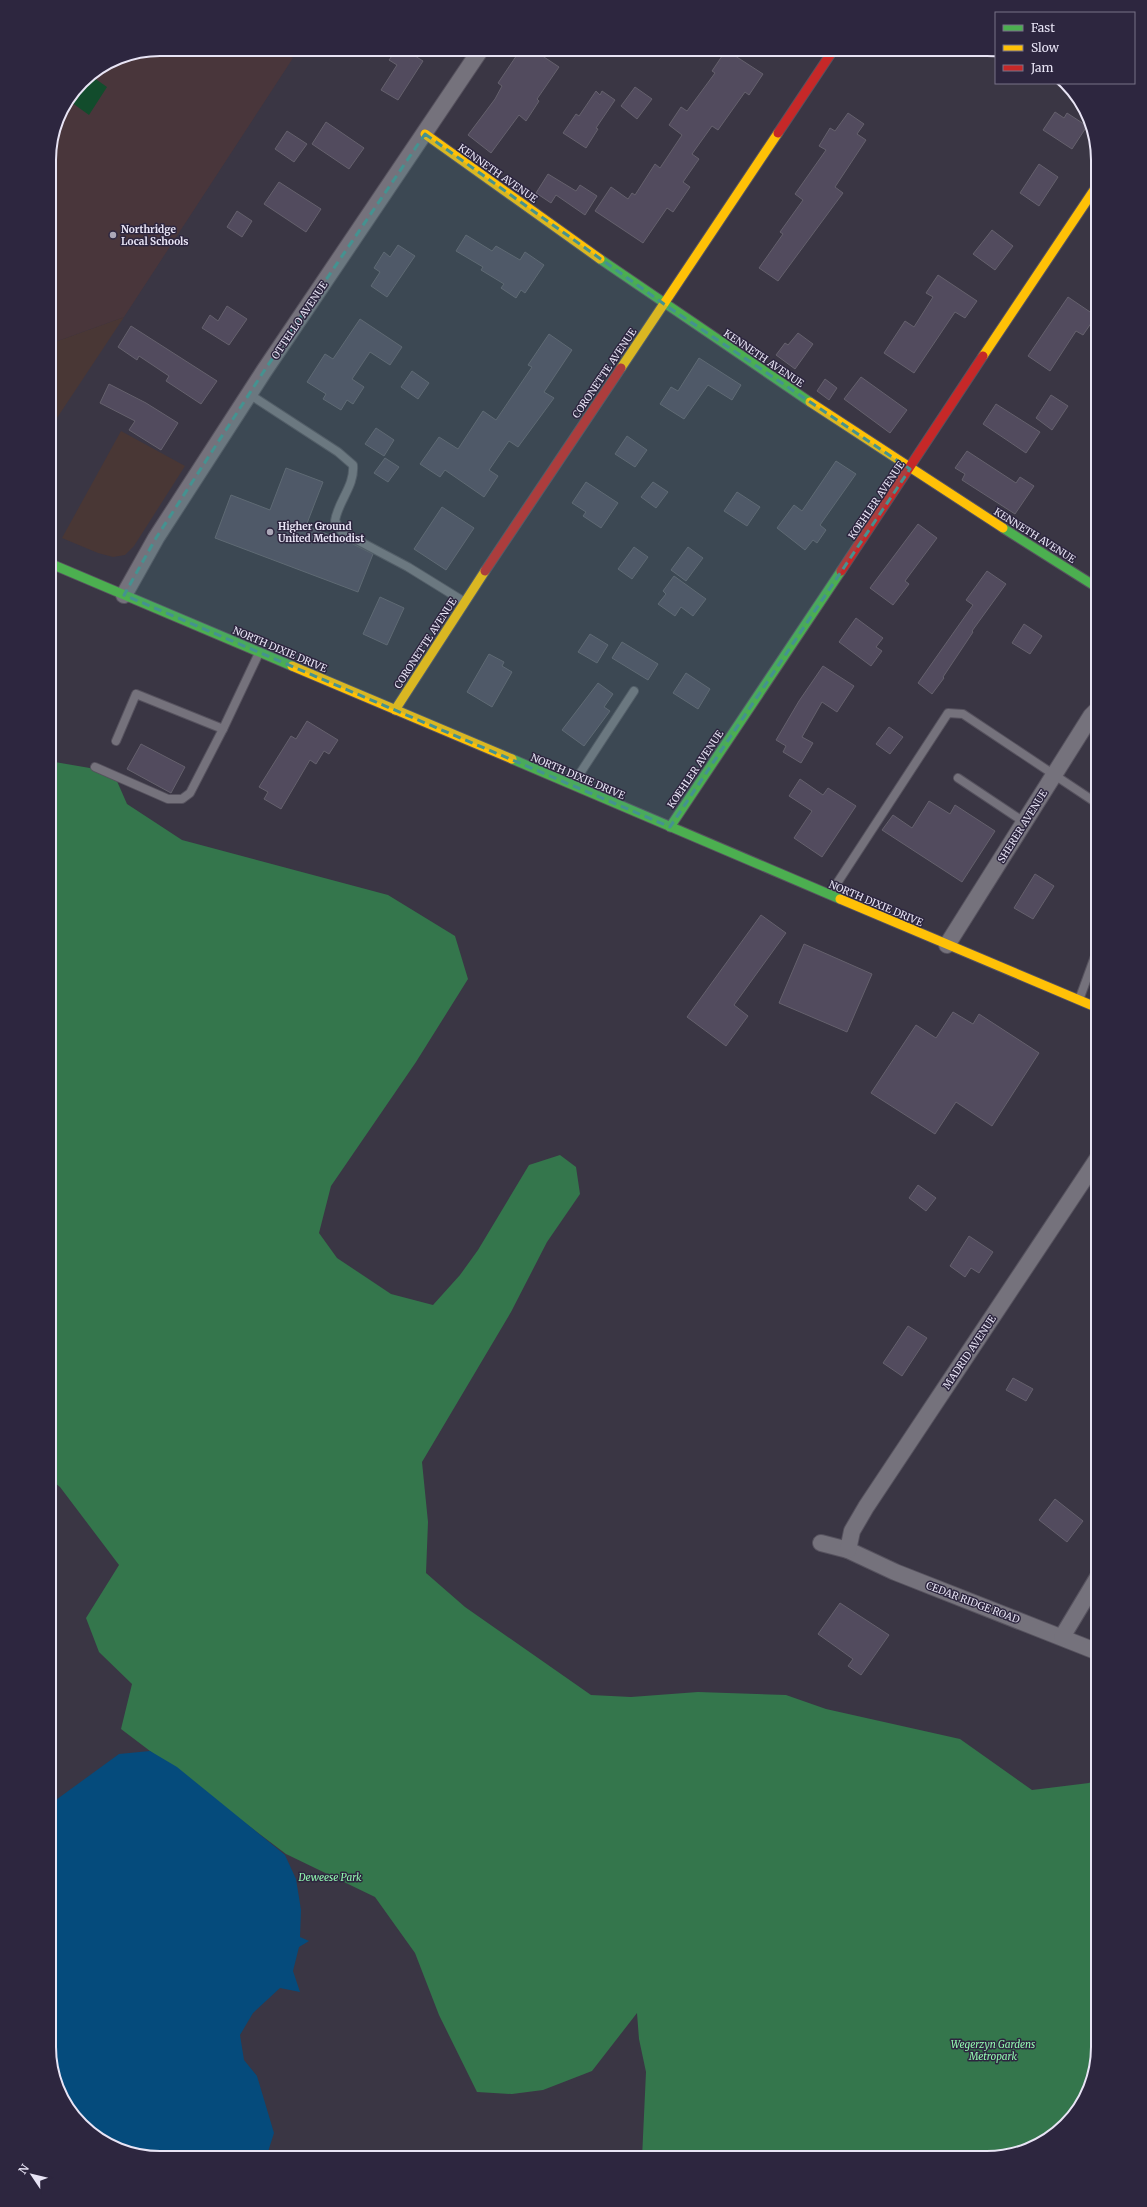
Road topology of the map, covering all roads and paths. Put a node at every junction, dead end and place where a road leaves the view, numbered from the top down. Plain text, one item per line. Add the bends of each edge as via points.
1 (476, 56) edge
2 (829, 56) edge
3 (425, 134) junction
4 (1091, 195) edge
5 (664, 304) junction
6 (249, 394) junction
7 (910, 469) junction
8 (56, 566) edge
9 (1091, 584) edge
10 (124, 595) junction
11 (464, 602) junction
12 (259, 652) junction
13 (634, 691) dead end
14 (395, 710) junction
15 (1091, 716) edge
16 (223, 729) junction
17 (116, 741) dead end
18 (95, 767) dead end
19 (1055, 774) junction
20 (958, 778) dead end
21 (572, 785) junction
22 (1091, 799) edge
23 (1024, 822) junction
24 (670, 827) junction
25 (830, 895) junction
26 (947, 945) junction
27 (1091, 967) edge
28 (1079, 1000) junction
29 (1091, 1005) edge
30 (1091, 1169) edge
31 (821, 1543) dead end
32 (848, 1550) junction
33 (1091, 1589) edge
34 (1062, 1637) junction
35 (1091, 1649) edge

1 - 3 street, OTTELLO AVENUE
2 - 5 street, CORONETTE AVENUE
3 - 5 street, KENNETH AVENUE
3 - 6 street, OTTELLO AVENUE
4 - 7 street, KOEHLER AVENUE
5 - 7 street, KENNETH AVENUE
5 - 11 street, CORONETTE AVENUE
6 - 10 street, OTTELLO AVENUE via 156,538
6 - 11 lane via 338,452 353,465 354,477 337,510 335,521 342,532 408,567
7 - 9 street, KENNETH AVENUE
7 - 24 street, KOEHLER AVENUE
8 - 10 street, NORTH DIXIE DRIVE
10 - 12 street, NORTH DIXIE DRIVE
11 - 14 street, CORONETTE AVENUE
12 - 14 street, NORTH DIXIE DRIVE
12 - 16 lane
13 - 21 lane
14 - 21 street, NORTH DIXIE DRIVE
15 - 19 street, SHERER AVENUE
16 - 17 lane via 136,694
16 - 18 lane via 190,793 182,799 168,799
19 - 22 lane
19 - 23 street, SHERER AVENUE
19 - 25 lane via 963,714 948,713
20 - 23 lane
21 - 24 street, NORTH DIXIE DRIVE
23 - 26 street, SHERER AVENUE
24 - 25 street, NORTH DIXIE DRIVE
25 - 26 street, NORTH DIXIE DRIVE
26 - 28 street, NORTH DIXIE DRIVE
27 - 28 lane
28 - 29 street, NORTH DIXIE DRIVE
30 - 32 street, MADRID AVENUE via 866,1507 852,1531
31 - 32 street, CEDAR RIDGE ROAD
32 - 34 street, CEDAR RIDGE ROAD via 895,1572
33 - 34 street
34 - 35 street, CEDAR RIDGE ROAD

